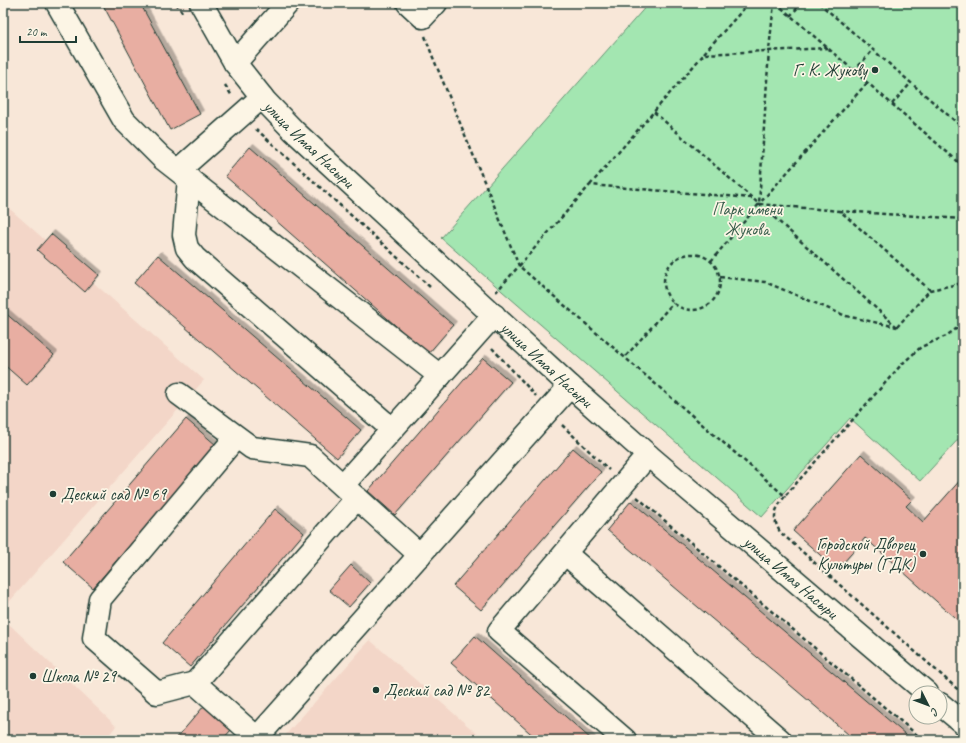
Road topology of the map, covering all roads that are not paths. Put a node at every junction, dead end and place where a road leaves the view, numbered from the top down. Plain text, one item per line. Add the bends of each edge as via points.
1 (57, 3) edge
2 (201, 3) edge
3 (288, 3) edge
4 (235, 63) junction
5 (262, 97) junction
6 (184, 174) junction
7 (493, 305) junction
8 (440, 376) junction
9 (570, 386) junction
10 (179, 394) dead end
11 (392, 429) junction
12 (236, 436) junction
13 (648, 455) junction
14 (350, 492) junction
15 (566, 554) junction
16 (420, 555) junction
17 (195, 683) junction
18 (918, 685) edge
19 (948, 711) edge
20 (963, 724) edge
21 (256, 739) edge
22 (625, 740) edge
23 (780, 740) edge

1 - 6 street via 124,120 162,158
2 - 4 street, улица Имая Насыри
3 - 4 street
4 - 5 street, улица Имая Насыри
5 - 6 street
5 - 7 street, улица Имая Насыри via 309,146
6 - 8 street
6 - 11 street via 184,235 187,248 195,258
7 - 8 street via 478,333
7 - 9 street, улица Имая Насыри
8 - 11 street
9 - 13 street, улица Имая Насыри
9 - 16 street
10 - 12 street
11 - 14 street
12 - 14 street via 252,448 310,456
12 - 17 street via 100,599 94,638 157,693
13 - 15 street
13 - 18 street, улица Имая Насыри
14 - 16 street
14 - 17 street
15 - 22 street via 499,631
15 - 23 street
16 - 21 street
17 - 21 street
19 - 20 street

